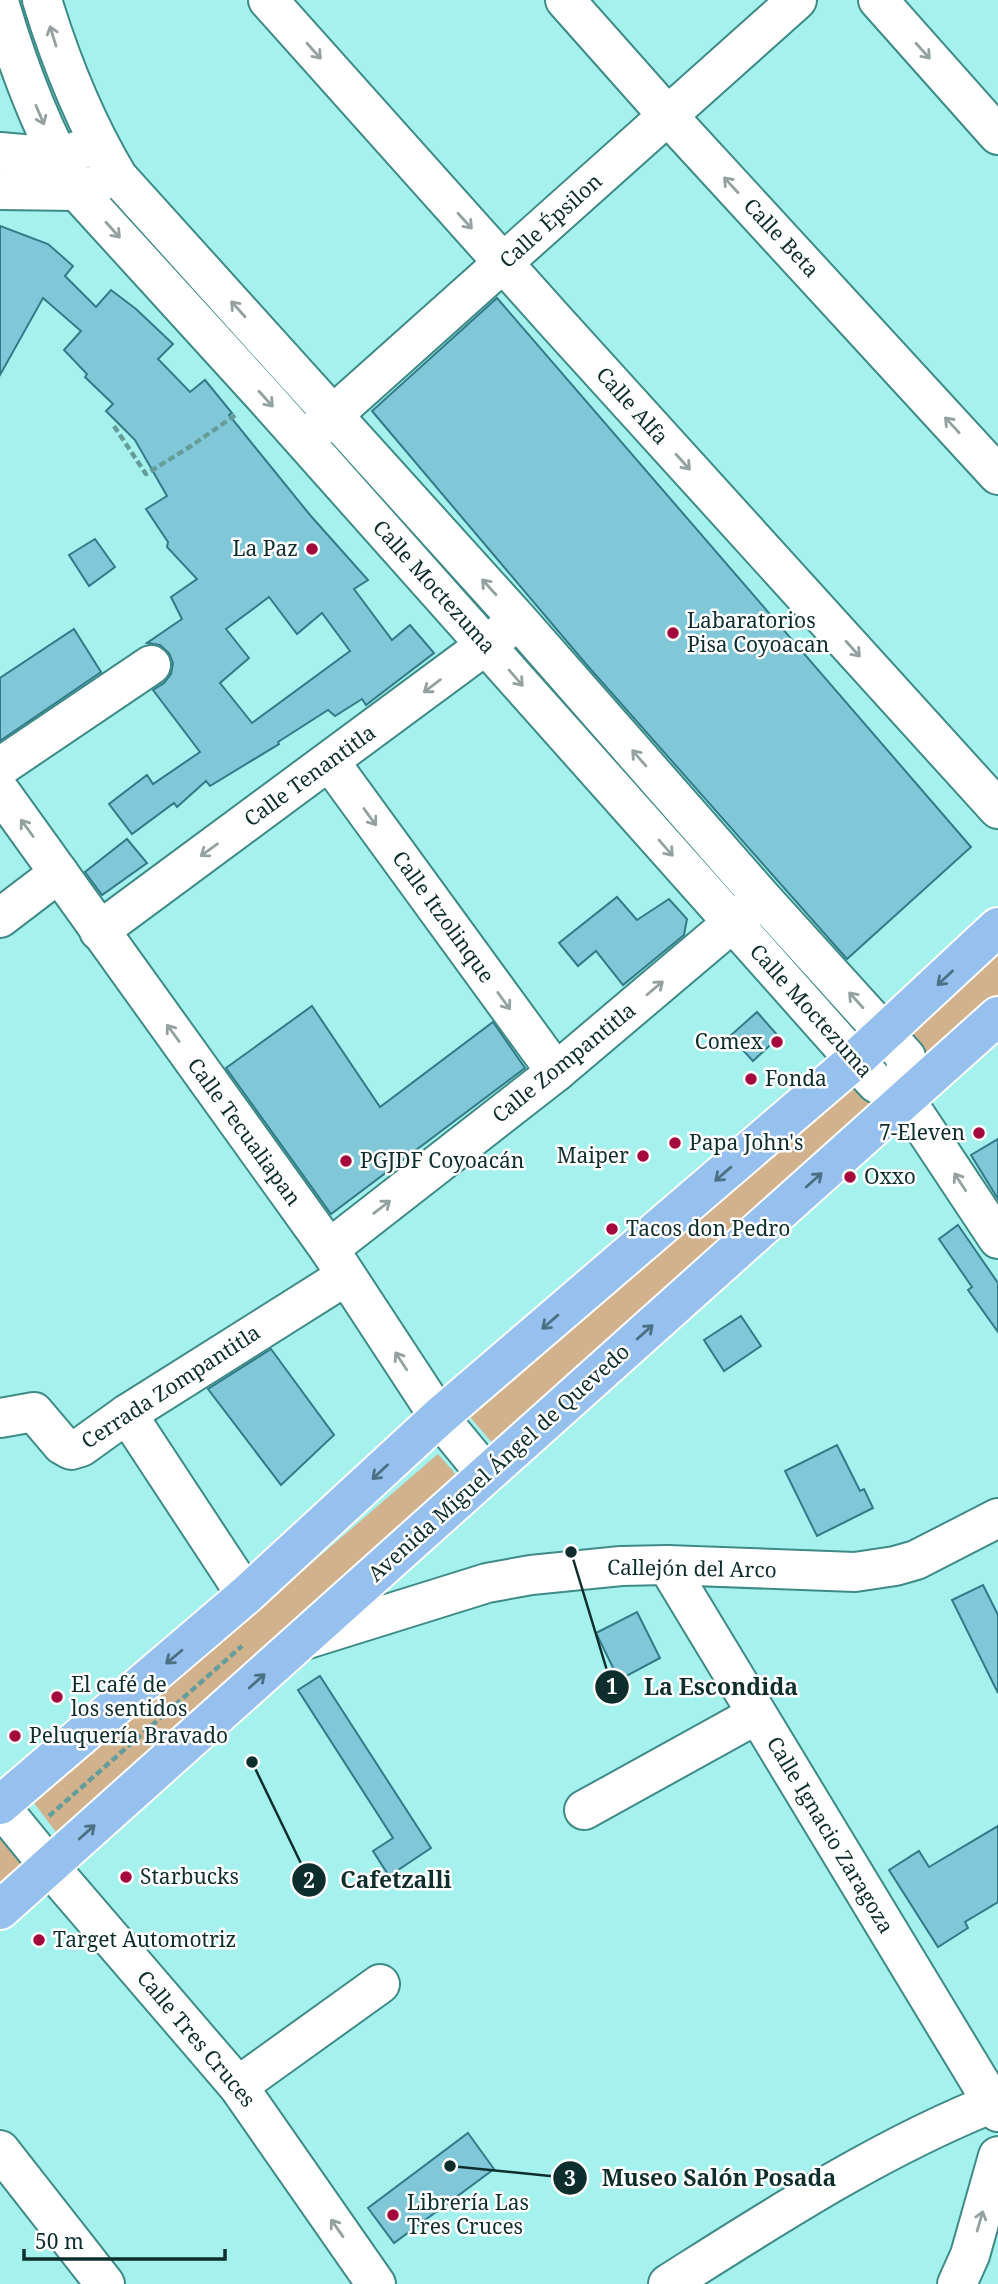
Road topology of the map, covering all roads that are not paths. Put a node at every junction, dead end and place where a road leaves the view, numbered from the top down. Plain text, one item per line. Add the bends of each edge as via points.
1 (42, 0) edge
2 (268, 0) edge
3 (565, 0) edge
4 (797, 0) edge
5 (878, 0) edge
6 (0, 5) edge
7 (9, 57) edge
8 (668, 116) junction
9 (998, 135) edge
10 (98, 144) junction
11 (0, 152) edge
12 (57, 157) junction
13 (118, 177) junction
14 (0, 190) edge
15 (78, 191) junction
16 (503, 263) junction
17 (334, 414) junction
18 (304, 442) junction
19 (998, 475) edge
20 (520, 621) junction
21 (486, 645) junction
22 (151, 664) dead end
23 (330, 762) junction
24 (0, 767) edge
25 (0, 791) edge
26 (998, 809) edge
27 (59, 873) junction
28 (762, 898) junction
29 (0, 918) edge
30 (732, 923) junction
31 (998, 928) edge
32 (99, 931) junction
33 (998, 1016) edge
34 (885, 1032) junction
35 (855, 1060) junction
36 (556, 1072) junction
37 (905, 1098) junction
38 (998, 1239) edge
39 (337, 1262) junction
40 (127, 1414) junction
41 (0, 1418) edge
42 (439, 1418) junction
43 (486, 1474) junction
44 (998, 1518) edge
45 (667, 1565) junction
46 (246, 1595) junction
47 (301, 1641) junction
48 (756, 1715) junction
49 (0, 1805) edge
50 (584, 1810) dead end
51 (49, 1867) junction
52 (0, 1910) edge
53 (380, 1983) dead end
54 (238, 2086) junction
55 (997, 2105) edge
56 (0, 2150) edge
57 (998, 2156) edge
58 (105, 2284) edge
59 (376, 2284) edge
60 (668, 2284) edge
61 (957, 2284) edge

10 -> 1 street, Calle Moctezuma via 57,49
2 -> 16 street, Calle Alfa
3 - 8 street, Calle Beta
4 - 8 street, Calle Épsilon
5 -> 9 street
6 - 7 street, Calle Moctezuma
7 -> 12 street, Calle Moctezuma
8 - 16 street, Calle Épsilon
19 -> 8 street, Calle Beta
10 - 12 street
10 - 13 street, Calle Moctezuma
11 - 12 street
12 - 15 street, Calle Moctezuma
13 - 15 street
17 -> 13 street, Calle Moctezuma
14 - 15 street
15 -> 18 street, Calle Moctezuma
16 - 17 street, Calle Épsilon
16 -> 26 street, Calle Alfa
17 - 18 street, Calle Épsilon
20 -> 17 street, Calle Moctezuma
18 - 21 street, Calle Moctezuma
20 - 21 street, Calle Tenantitla
28 -> 20 street, Calle Moctezuma
21 -> 23 street, Calle Tenantitla
21 -> 30 street, Calle Moctezuma
22 - 24 street
23 -> 32 street, Calle Tenantitla
23 -> 36 street, Calle Itzolinque
27 -> 25 street, Calle Tecualiapan
27 - 29 street
27 - 32 street, Calle Tecualiapan
28 - 30 street, Calle Zompantitla
34 -> 28 street, Calle Moctezuma
30 - 35 street, Calle Moctezuma
36 -> 30 street, Calle Zompantitla
31 -> 34 main road
39 -> 32 street, Calle Tecualiapan
33 - 37 main road, Avenida Miguel Ángel de Quevedo
34 - 35 main road
34 - 37 street, Calle Moctezuma via 906,1057
35 - 37 street, Calle Moctezuma via 876,1083
35 -> 42 main road
39 -> 36 street, Calle Zompantitla
38 -> 37 street
43 -> 37 main road, Avenida Miguel Ángel de Quevedo
39 - 40 street, Cerrada Zompantitla
42 -> 39 street, Calle Tecualiapan
40 - 41 street, Cerrada Zompantitla via 71,1450 34,1412
40 - 46 street
42 - 43 street, Calle Tecualiapan
42 -> 46 main road
43 - 47 main road, Avenida Miguel Ángel de Quevedo
44 - 45 street, Callejón del Arco via 916,1560 874,1570
45 - 47 street, Callejón del Arco via 576,1570 487,1583
45 - 48 street, Calle Ignacio Zaragoza
46 -> 49 main road
51 -> 47 main road, Avenida Miguel Ángel de Quevedo
48 - 50 street
48 - 55 street, Calle Ignacio Zaragoza
49 - 51 street, Calle Tres Cruces
51 - 52 main road, Avenida Miguel Ángel de Quevedo
51 - 54 street, Calle Tres Cruces
53 - 54 street
59 -> 54 street, Calle Tres Cruces
55 - 60 street via 898,2148
56 - 58 street
61 -> 57 street via 970,2255

